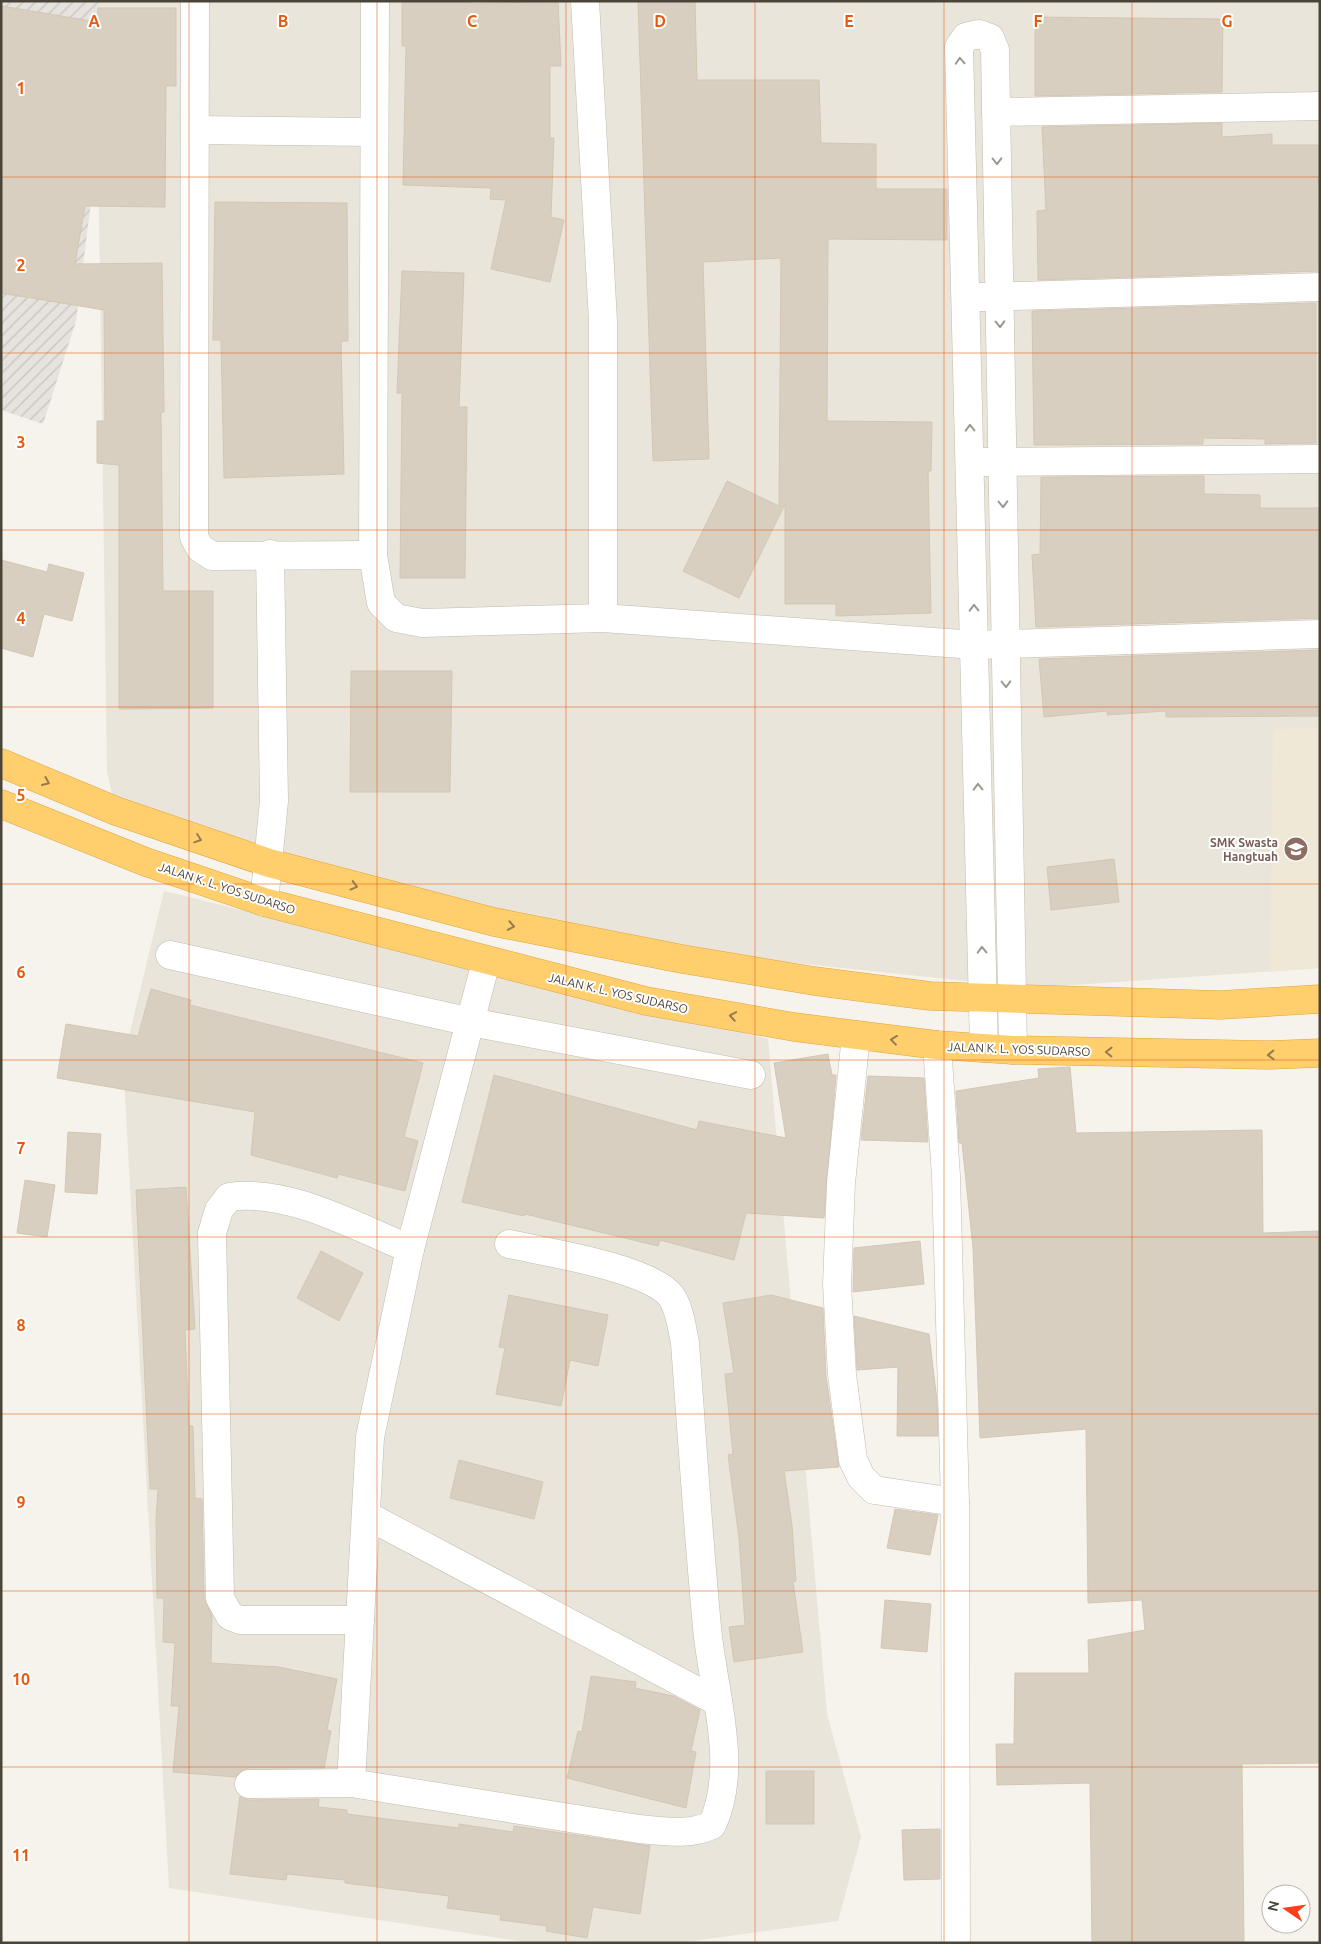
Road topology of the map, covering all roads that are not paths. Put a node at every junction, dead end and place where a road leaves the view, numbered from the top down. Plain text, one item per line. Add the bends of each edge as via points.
1 (195, 1) edge
2 (375, 1) edge
3 (585, 1) edge
4 (1320, 106) edge
5 (996, 112) junction
6 (194, 130) junction
7 (374, 132) junction
8 (1320, 287) edge
9 (1000, 297) junction
10 (967, 298) junction
11 (1320, 459) edge
12 (1002, 462) junction
13 (971, 463) junction
14 (270, 554) junction
15 (374, 555) junction
16 (603, 618) junction
17 (1320, 634) edge
18 (1005, 644) junction
19 (975, 645) junction
20 (1, 763) edge
21 (1, 804) edge
22 (269, 863) junction
23 (264, 902) junction
24 (170, 955) dead end
25 (486, 962) junction
26 (1320, 998) edge
27 (982, 999) junction
28 (1011, 1000) junction
29 (472, 1022) junction
30 (937, 1045) junction
31 (984, 1048) junction
32 (855, 1050) junction
33 (1013, 1050) junction
34 (1320, 1053) edge
35 (751, 1075) dead end
36 (509, 1244) dead end
37 (410, 1249) junction
38 (955, 1502) junction
39 (366, 1515) junction
40 (360, 1620) junction
41 (718, 1702) junction
42 (352, 1783) junction
43 (250, 1784) dead end
44 (956, 1943) edge

1 - 6 street
2 - 7 street
3 - 16 street via 603,320
4 - 5 street
5 -> 9 street
10 -> 5 street via 959,47 966,36 979,34 990,38 995,50
6 - 7 street
6 - 14 street via 194,537 200,548 212,556
7 - 15 street
8 - 9 street
9 - 10 street
9 -> 12 street
13 -> 10 street
11 - 12 street
12 - 13 street
12 -> 18 street
19 -> 13 street
14 - 15 street
14 - 22 street via 274,801
15 - 16 street via 382,602 396,618 422,623
16 - 19 street
17 - 18 street
18 - 19 street
18 -> 28 street
27 -> 19 street
20 -> 22 highway via 116,811
21 - 23 highway, JALAN K. L. YOS SUDARSO via 146,862
22 - 23 street
22 -> 27 highway via 494,922 588,941 814,981 930,996
23 - 25 highway, JALAN K. L. YOS SUDARSO
24 - 29 street
25 - 29 street
32 -> 25 highway, JALAN K. L. YOS SUDARSO
26 - 28 highway via 1220,1004
27 - 28 highway
27 - 31 street
28 - 33 street
29 - 35 street
29 - 37 street
30 - 31 highway, JALAN K. L. YOS SUDARSO
30 -> 32 highway, JALAN K. L. YOS SUDARSO
30 - 38 street via 946,1176
31 - 33 highway, JALAN K. L. YOS SUDARSO
32 - 38 street via 841,1182 837,1284 842,1374 853,1460 861,1478 874,1490
34 -> 33 highway, JALAN K. L. YOS SUDARSO via 1268,1055
36 - 41 street via 648,1279 672,1297 680,1317 684,1343 707,1630
37 - 39 street via 376,1400 370,1437
37 - 40 street via 297,1203 248,1194 229,1197 219,1210 212,1233 220,1598 230,1616 240,1620
38 - 44 street
39 - 40 street
39 - 41 street
40 - 42 street
41 - 42 street via 725,1773 716,1818 712,1825 701,1830 639,1829
42 - 43 street

